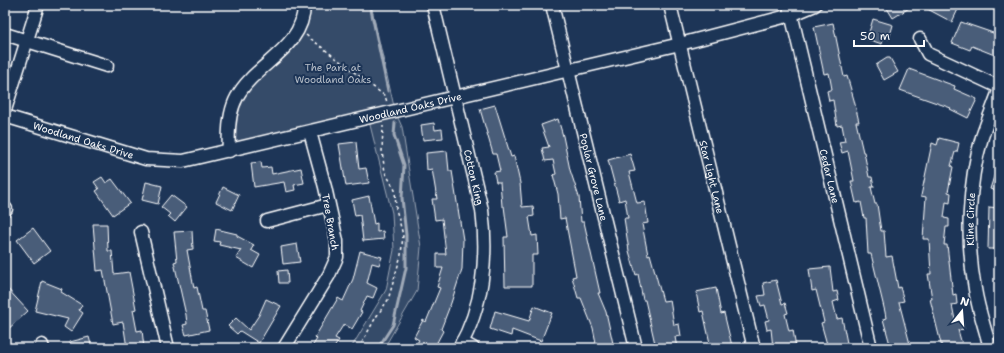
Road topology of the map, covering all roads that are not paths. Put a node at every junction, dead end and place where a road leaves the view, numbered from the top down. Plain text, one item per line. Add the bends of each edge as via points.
1 (38, 5) edge
2 (304, 5) edge
3 (432, 5) edge
4 (552, 5) edge
5 (670, 5) edge
6 (816, 5) edge
7 (790, 10) edge
8 (5, 34) edge
9 (920, 39) dead end
10 (26, 41) junction
11 (680, 44) junction
12 (107, 66) dead end
13 (568, 72) junction
14 (999, 87) edge
15 (999, 91) edge
16 (454, 98) junction
17 (5, 110) edge
18 (5, 116) edge
19 (310, 132) junction
20 (229, 151) junction
21 (328, 205) junction
22 (267, 221) dead end
23 (141, 232) dead end
24 (460, 345) edge
25 (168, 348) edge
26 (284, 348) edge
27 (473, 348) edge
28 (636, 348) edge
29 (754, 348) edge
30 (872, 348) edge
31 (990, 348) edge

1 - 10 street
2 - 20 street via 293,40 251,77 236,98 230,118
3 - 16 street, Cotton King
4 - 13 street, Poplar Grove Lane
5 - 11 street, Star Light Lane
6 - 7 street, Woodland Oaks Drive
7 - 11 street, Woodland Oaks Drive
7 - 30 street, Cedar Lane
8 - 10 street
9 - 14 street via 928,54
10 - 12 street
10 - 17 street
11 - 13 street, Woodland Oaks Drive
11 - 29 street, Star Light Lane
13 - 16 street, Woodland Oaks Drive
13 - 28 street, Poplar Grove Lane
15 - 31 street, Kline Circle via 982,138 969,224 970,259 975,290
16 - 19 street, Woodland Oaks Drive
16 - 24 street, Cotton King via 482,210 485,233 481,285 476,309
18 - 20 street, Woodland Oaks Drive via 146,159 183,161
19 - 20 street, Woodland Oaks Drive
19 - 21 street, Tree Branch
21 - 22 street
21 - 26 street, Tree Branch via 337,241 337,257 329,275
23 - 25 street
24 - 27 street

